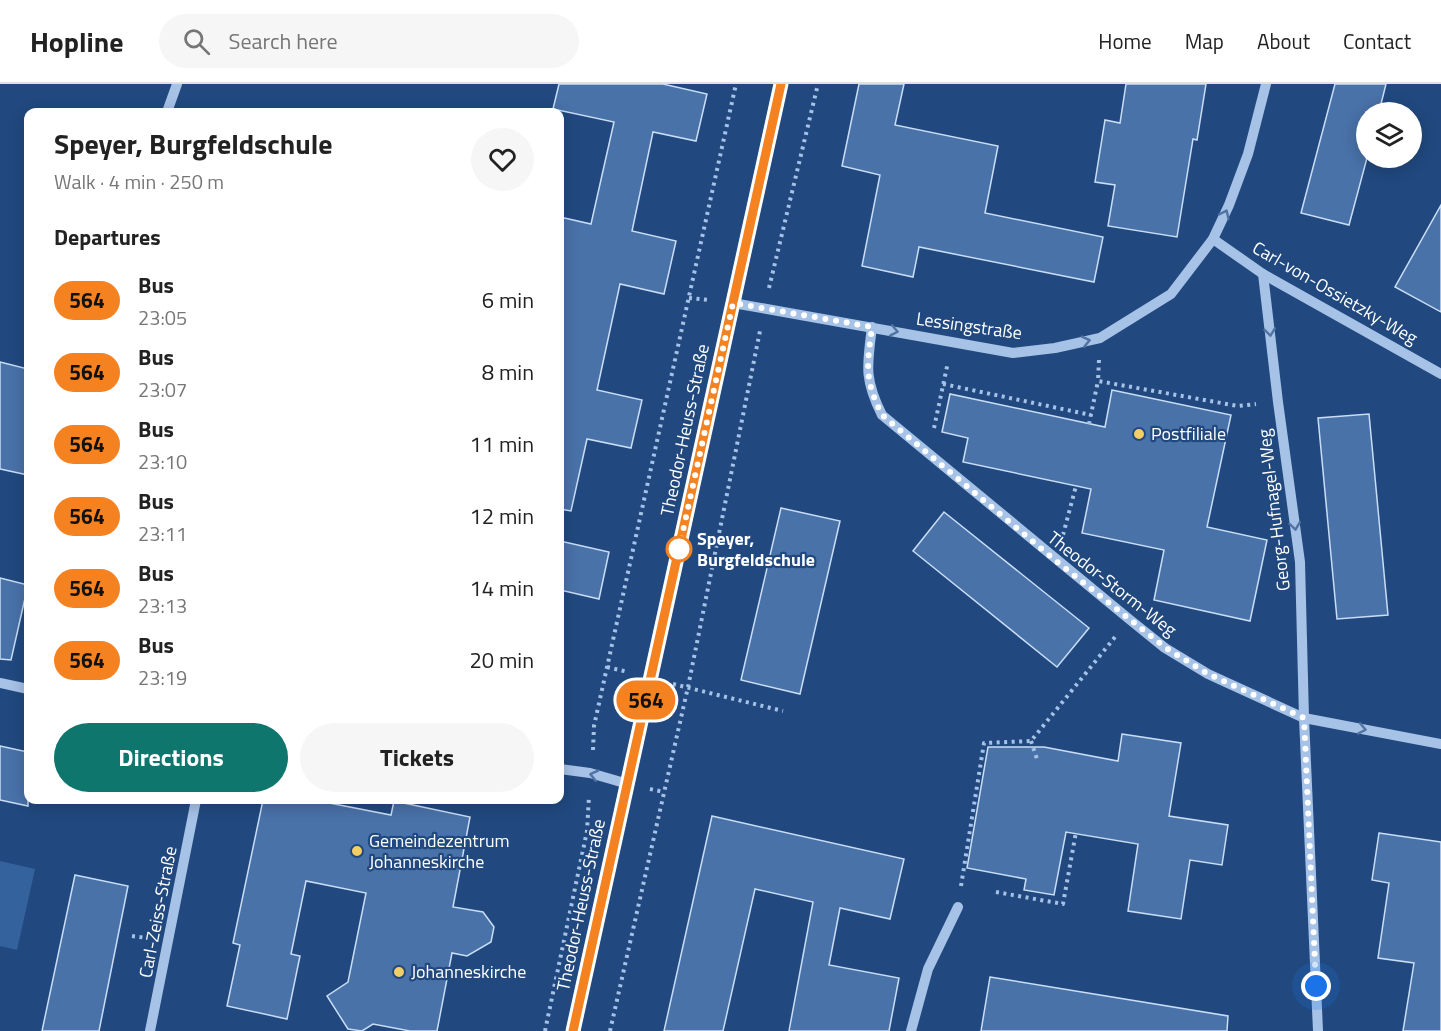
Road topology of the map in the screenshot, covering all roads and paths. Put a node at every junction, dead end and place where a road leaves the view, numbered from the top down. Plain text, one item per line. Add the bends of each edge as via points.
1 (177, 84) edge
2 (736, 84) edge
3 (781, 84) edge
4 (818, 84) edge
5 (1266, 84) edge
6 (168, 108) edge
7 (1213, 239) junction
8 (1263, 274) junction
9 (733, 303) junction
10 (765, 308) junction
11 (872, 327) junction
12 (1100, 338) junction
13 (952, 342) junction
14 (1441, 374) edge
15 (1098, 381) junction
16 (944, 384) junction
17 (1278, 402) junction
18 (1091, 415) junction
19 (1089, 424) dead end
20 (919, 447) junction
21 (1076, 486) dead end
22 (1056, 561) junction
23 (1129, 620) junction
24 (651, 679) junction
25 (0, 684) edge
26 (688, 687) junction
27 (24, 688) edge
28 (783, 711) dead end
29 (1304, 718) junction
30 (1031, 741) junction
31 (1441, 744) edge
32 (594, 750) dead end
33 (1037, 759) dead end
34 (564, 770) edge
35 (628, 784) junction
36 (589, 801) dead end
37 (195, 804) edge
38 (1076, 832) dead end
39 (996, 892) dead end
40 (958, 907) joint
41 (150, 1031) edge
42 (545, 1031) edge
43 (573, 1031) edge
44 (610, 1031) edge
45 (911, 1031) edge
46 (1318, 1031) edge

1 - 6 street
2 - 32 path via 598,706
3 - 9 main road, Theodor-Heuss-Straße
4 - 10 path
7 -> 5 street, Lessingstraße via 1248,154
7 - 8 street, Carl-von-Ossietzky-Weg
7 - 12 street, Lessingstraße via 1171,294
8 - 14 street, Carl-von-Ossietzky-Weg
8 -> 17 street, Georg-Hufnagel-Weg
9 - 10 street, Lessingstraße
9 - 24 main road, Theodor-Heuss-Straße
10 - 11 street, Lessingstraße
10 - 26 path
11 -> 13 street, Lessingstraße
11 - 20 street, Theodor-Storm-Weg via 867,375 872,395 882,415
13 -> 12 street, Lessingstraße via 1013,353
12 - 15 path
13 - 16 path
15 - 17 path via 1238,406
15 - 18 path
16 - 18 path
16 - 20 path via 933,434
17 -> 29 street, Georg-Hufnagel-Weg via 1300,562
18 - 19 path
20 - 22 street, Theodor-Storm-Weg
21 - 22 path
22 - 23 street, Theodor-Storm-Weg
23 - 29 street, Theodor-Storm-Weg via 1208,674
23 - 30 path
24 - 26 path
24 - 35 main road, Theodor-Heuss-Straße
25 - 27 street
26 - 28 path
26 - 44 path
29 -> 31 street, Theodor-Storm-Weg
29 - 46 street, Georg-Hufnagel-Weg
30 - 33 path
30 - 40 path via 984,743
35 -> 34 street
35 - 43 main road, Theodor-Heuss-Straße
36 - 42 path via 587,831
37 - 41 street, Carl-Zeiss-Straße
38 - 39 path via 1063,904
40 - 45 street via 928,969

